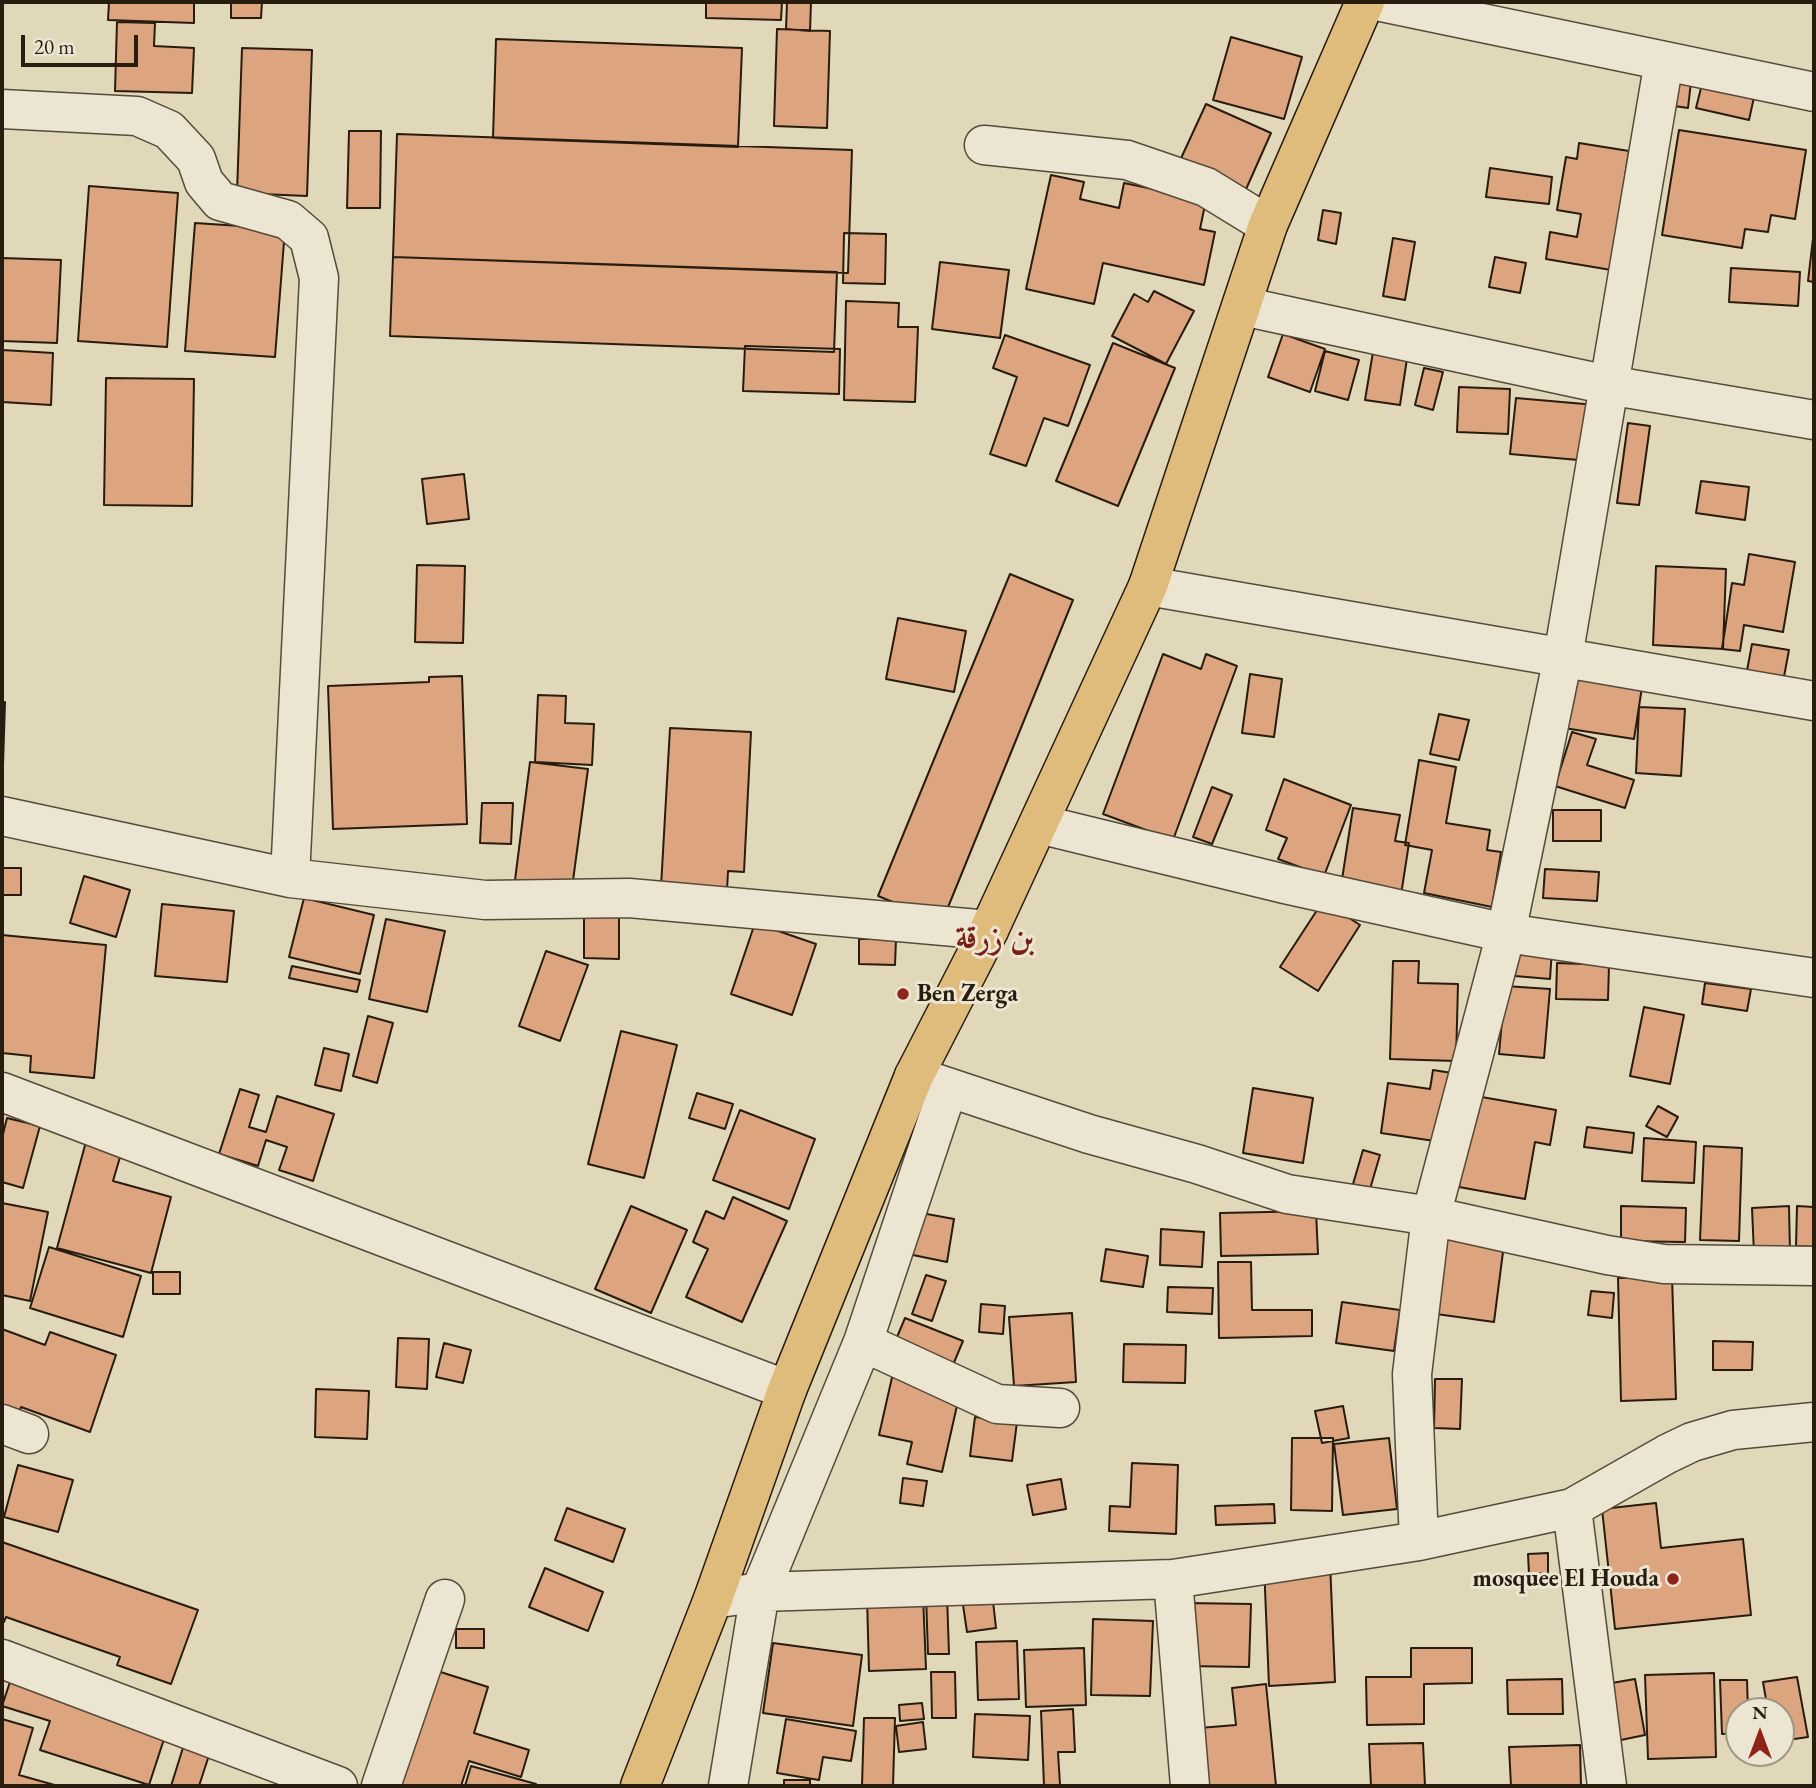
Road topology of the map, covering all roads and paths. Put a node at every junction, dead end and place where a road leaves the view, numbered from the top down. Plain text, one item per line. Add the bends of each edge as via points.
1 (1365, 2) edge
2 (1381, 2) edge
3 (1664, 61) junction
4 (1814, 92) edge
5 (2, 109) edge
6 (984, 145) dead end
7 (1268, 225) junction
8 (1242, 306) junction
9 (1608, 385) junction
10 (1814, 419) edge
11 (1148, 586) junction
12 (1563, 657) junction
13 (1814, 701) edge
14 (2, 816) edge
15 (1038, 824) junction
16 (290, 878) junction
17 (989, 930) junction
18 (1506, 933) junction
19 (1814, 978) edge
20 (931, 1082) junction
21 (2, 1092) edge
22 (1430, 1216) junction
23 (1814, 1266) edge
24 (863, 1342) junction
25 (787, 1391) junction
26 (1059, 1408) dead end
27 (1814, 1422) edge
28 (1572, 1508) junction
29 (1419, 1541) junction
30 (1173, 1579) junction
31 (760, 1592) junction
32 (445, 1600) dead end
33 (713, 1600) junction
34 (2, 1659) edge
35 (338, 1786) edge
36 (381, 1786) edge
37 (640, 1786) edge
38 (728, 1786) edge
39 (1190, 1786) edge
40 (1607, 1786) edge

1 - 7 main road
2 - 3 street
3 - 4 street
3 - 9 street
5 - 16 street via 137,116 169,130 196,159 204,181 220,201 288,220 309,238 319,278
6 - 7 street via 1127,160 1206,187
7 - 8 main road
8 - 9 street
8 - 11 main road
9 - 10 street
9 - 12 street
11 - 12 street
11 - 15 main road
12 - 13 street
12 - 18 street
14 - 16 street
15 - 17 main road
15 - 18 street
16 - 17 street via 485,900 629,898
17 - 20 main road
18 - 19 street
18 - 22 street
20 - 22 street via 1287,1194
20 - 24 street
20 - 25 main road
21 - 25 street
22 - 23 street via 1664,1264
22 - 29 street via 1412,1374
24 - 26 street via 997,1404
24 - 31 street
25 - 33 main road
27 - 28 street via 1733,1430 1692,1442
28 - 29 street
28 - 40 street
29 - 30 street
30 - 31 street
30 - 39 street
31 - 33 street
31 - 38 street
32 - 36 street
33 - 37 main road
34 - 35 street

